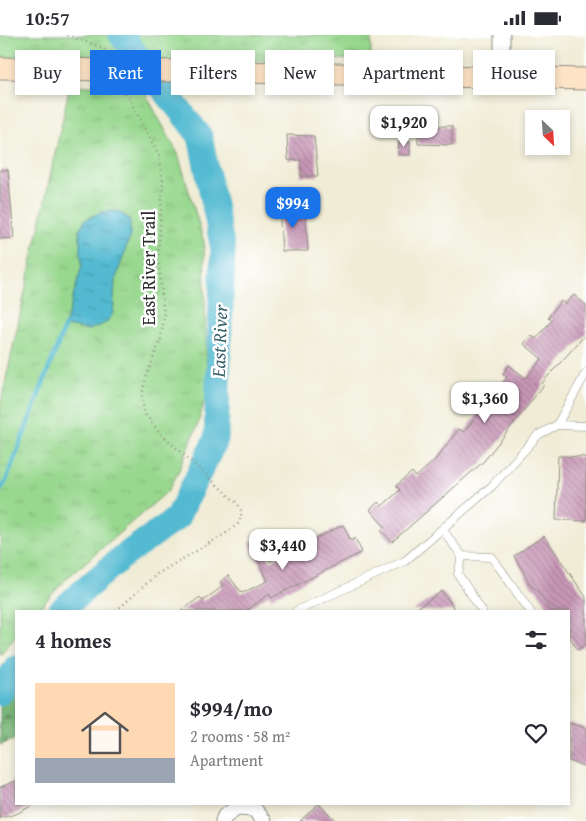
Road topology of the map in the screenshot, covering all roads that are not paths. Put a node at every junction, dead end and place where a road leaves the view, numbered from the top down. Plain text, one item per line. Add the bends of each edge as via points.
1 (502, 35) edge
2 (502, 50) edge
3 (0, 68) edge
4 (473, 76) edge
5 (555, 78) edge
6 (586, 79) edge
7 (586, 373) edge
8 (556, 425) junction
9 (586, 426) edge
10 (442, 529) junction
11 (462, 556) junction
12 (298, 610) edge
13 (481, 610) edge
14 (529, 610) edge
15 (236, 806) edge
16 (223, 821) edge
17 (264, 821) edge

1 - 2 street
3 - 4 street, bridge
5 - 6 street
7 - 8 lane
8 - 9 lane
8 - 10 lane via 538,435 492,486
10 - 11 lane
10 - 12 lane via 405,561
11 - 13 lane via 458,574
11 - 14 lane via 492,557
15 - 16 street
15 - 17 street via 254,809

